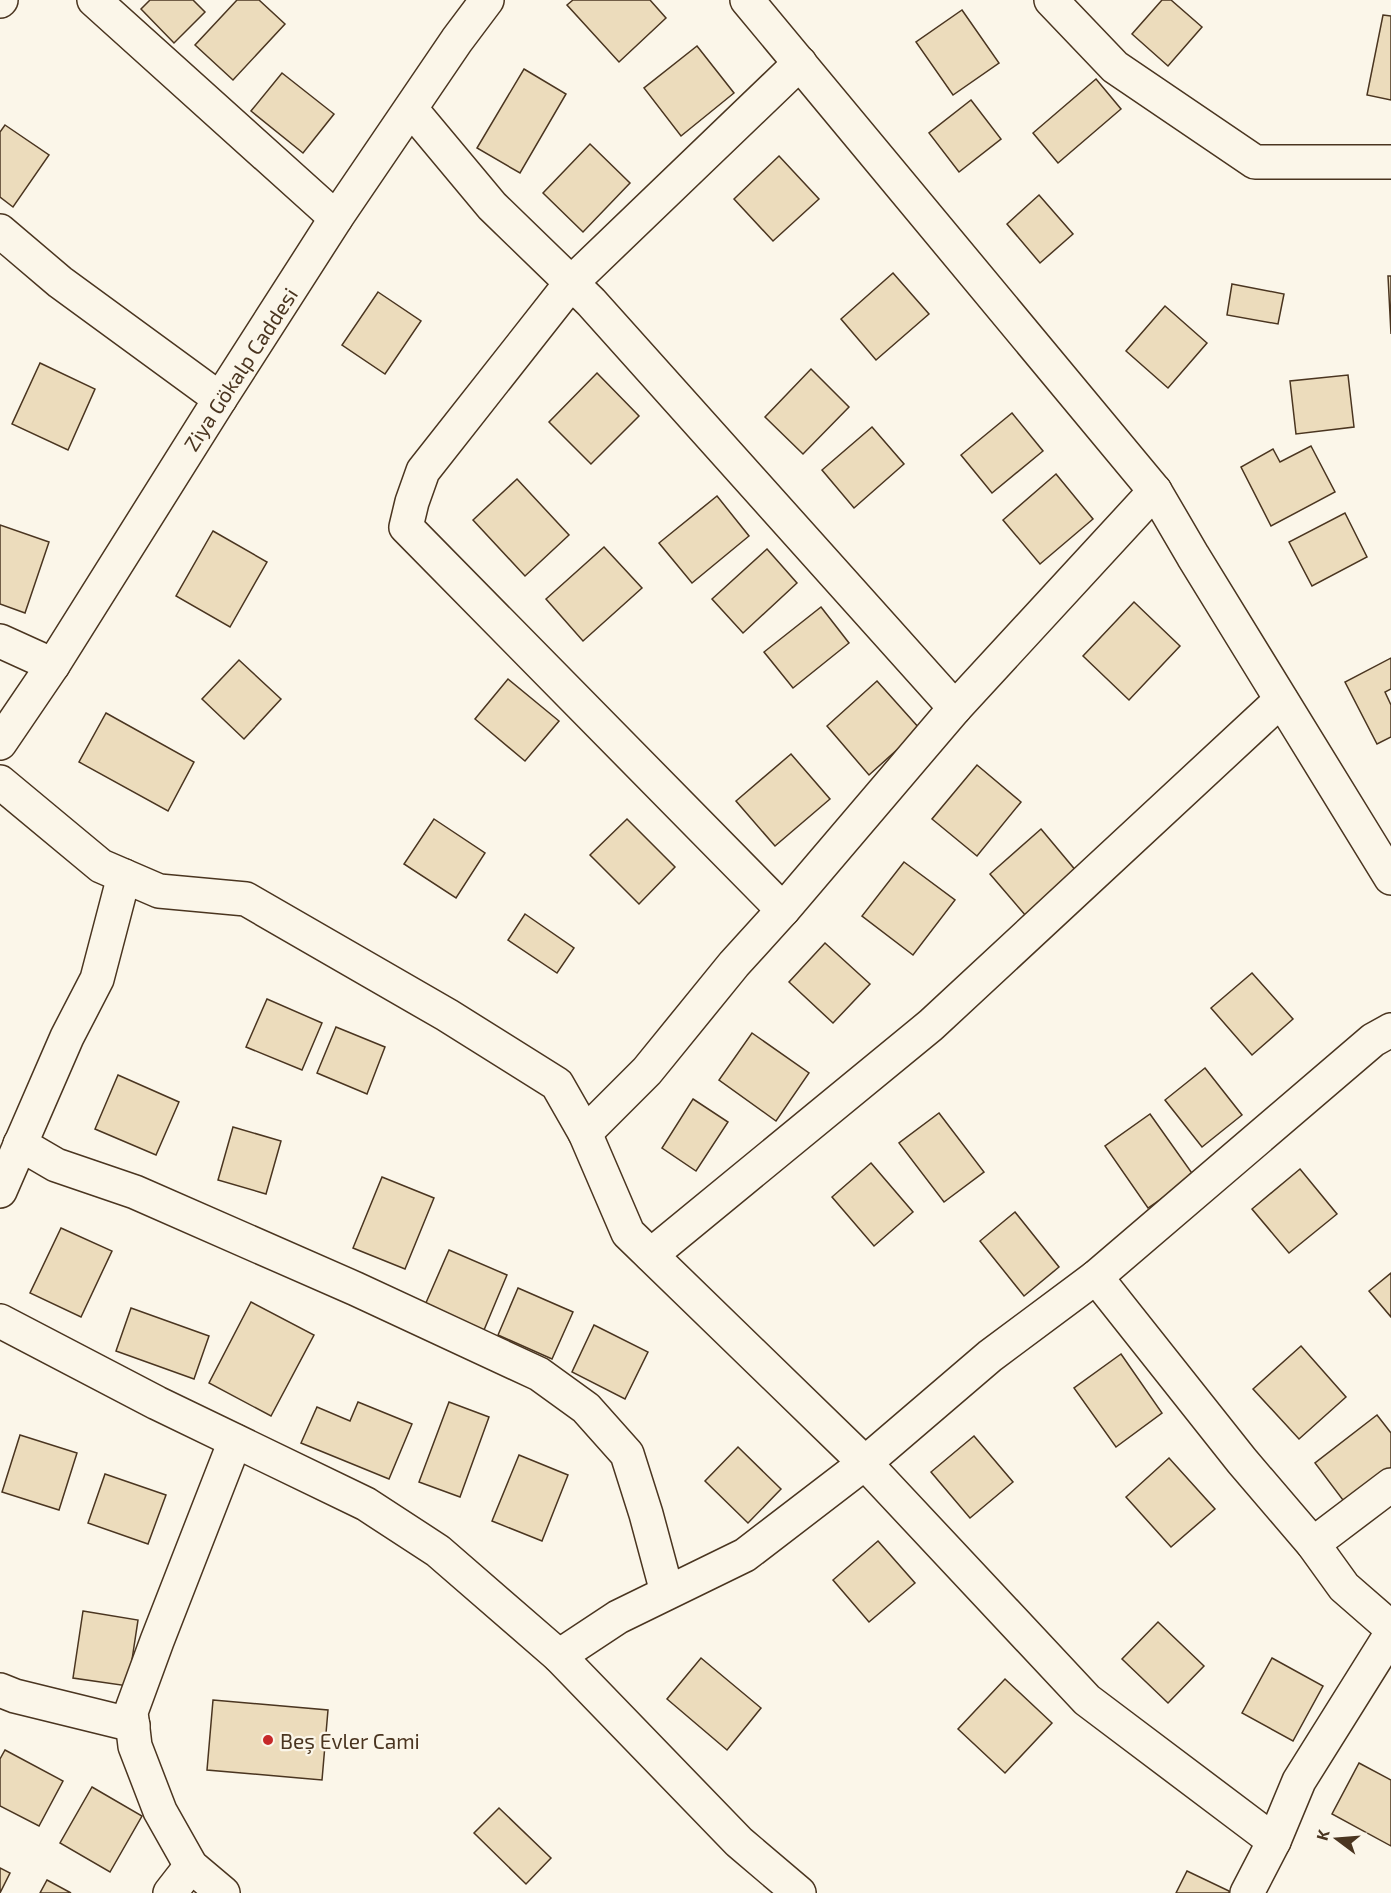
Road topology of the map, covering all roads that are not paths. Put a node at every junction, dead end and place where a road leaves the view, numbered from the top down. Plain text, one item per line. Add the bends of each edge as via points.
1 (94, 0) edge
2 (487, 0) edge
3 (747, 0) edge
4 (1051, 0) edge
5 (800, 63) junction
6 (411, 110) junction
7 (1391, 162) edge
8 (336, 218) junction
9 (0, 231) edge
10 (571, 283) junction
11 (220, 399) junction
12 (1155, 491) junction
13 (0, 641) edge
14 (53, 665) junction
15 (1281, 700) junction
16 (955, 708) junction
17 (0, 742) edge
18 (0, 782) edge
19 (124, 876) junction
20 (1391, 878) edge
21 (783, 910) junction
22 (1391, 1030) edge
23 (585, 1133) junction
24 (20, 1144) junction
25 (0, 1191) edge
26 (651, 1255) junction
27 (1096, 1277) junction
28 (0, 1321) edge
29 (235, 1441) junction
30 (865, 1463) junction
31 (1391, 1485) edge
32 (1313, 1544) junction
33 (667, 1593) junction
34 (1391, 1628) edge
35 (1391, 1634) edge
36 (559, 1656) junction
37 (0, 1690) edge
38 (133, 1725) junction
39 (1274, 1841) junction
40 (191, 1866) junction
41 (170, 1893) edge
42 (223, 1893) edge
43 (799, 1893) edge
44 (1247, 1893) edge

1 - 8 street
2 - 6 street, Ziya Gökalp Caddesi
3 - 5 street
4 - 7 street via 1114,67 1255,162
5 - 10 street
5 - 12 street
6 - 8 street, Ziya Gökalp Caddesi
6 - 10 street via 492,206
8 - 11 street, Ziya Gökalp Caddesi
9 - 11 street via 60,282
10 - 16 street
10 - 21 street via 423,471 406,527
11 - 14 street, Ziya Gökalp Caddesi
12 - 15 street
12 - 16 street
13 - 14 street
14 - 17 street, Ziya Gökalp Caddesi
15 - 20 street
15 - 26 street via 931,1025
16 - 21 street
18 - 19 street via 101,866
19 - 23 street via 159,891 246,899 447,1015 557,1084
19 - 24 street via 97,979 67,1036
21 - 23 street via 647,1071
22 - 27 street via 1373,1040
23 - 26 street via 628,1233
24 - 25 street
24 - 33 street via 56,1165 156,1202 539,1374 586,1408 627,1454
26 - 30 street
27 - 30 street via 990,1356
27 - 32 street
28 - 29 street
29 - 36 street via 366,1504 438,1551
29 - 38 street via 131,1712
30 - 33 street via 745,1555
30 - 39 street via 1088,1701
31 - 32 street
32 - 34 street via 1344,1587
33 - 36 street via 618,1617
35 - 39 street via 1299,1781
36 - 43 street via 739,1842
37 - 38 street
38 - 40 street via 135,1746 160,1811
39 - 44 street
40 - 41 street
40 - 42 street

